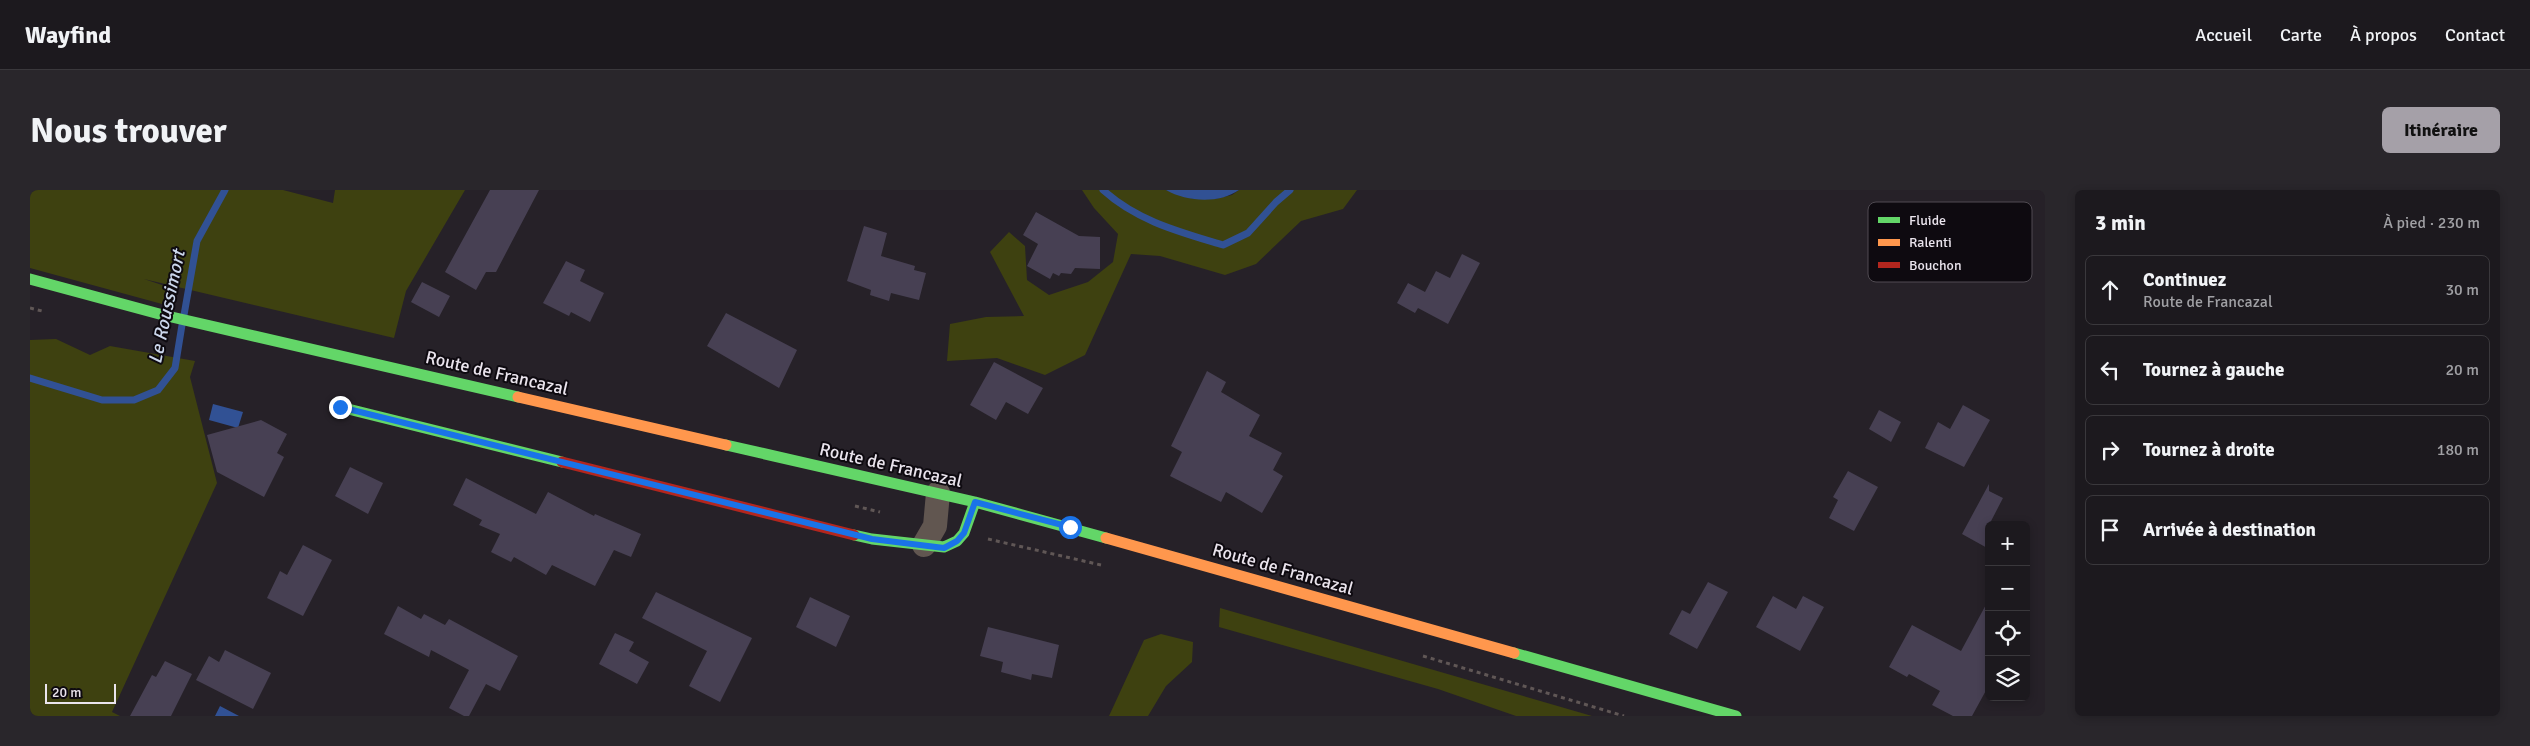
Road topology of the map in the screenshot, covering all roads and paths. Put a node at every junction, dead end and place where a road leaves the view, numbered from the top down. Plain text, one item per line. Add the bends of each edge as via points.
1 (30, 279) edge
2 (340, 407) dead end
3 (938, 493) junction
4 (975, 502) junction
5 (924, 546) junction
6 (1736, 716) edge

1 - 3 street, Route de Francazal via 217,328
2 - 5 street via 872,539
3 - 4 street, Route de Francazal
3 - 5 street via 936,526
4 - 5 street via 964,533 957,541 944,548
4 - 6 street, Route de Francazal

